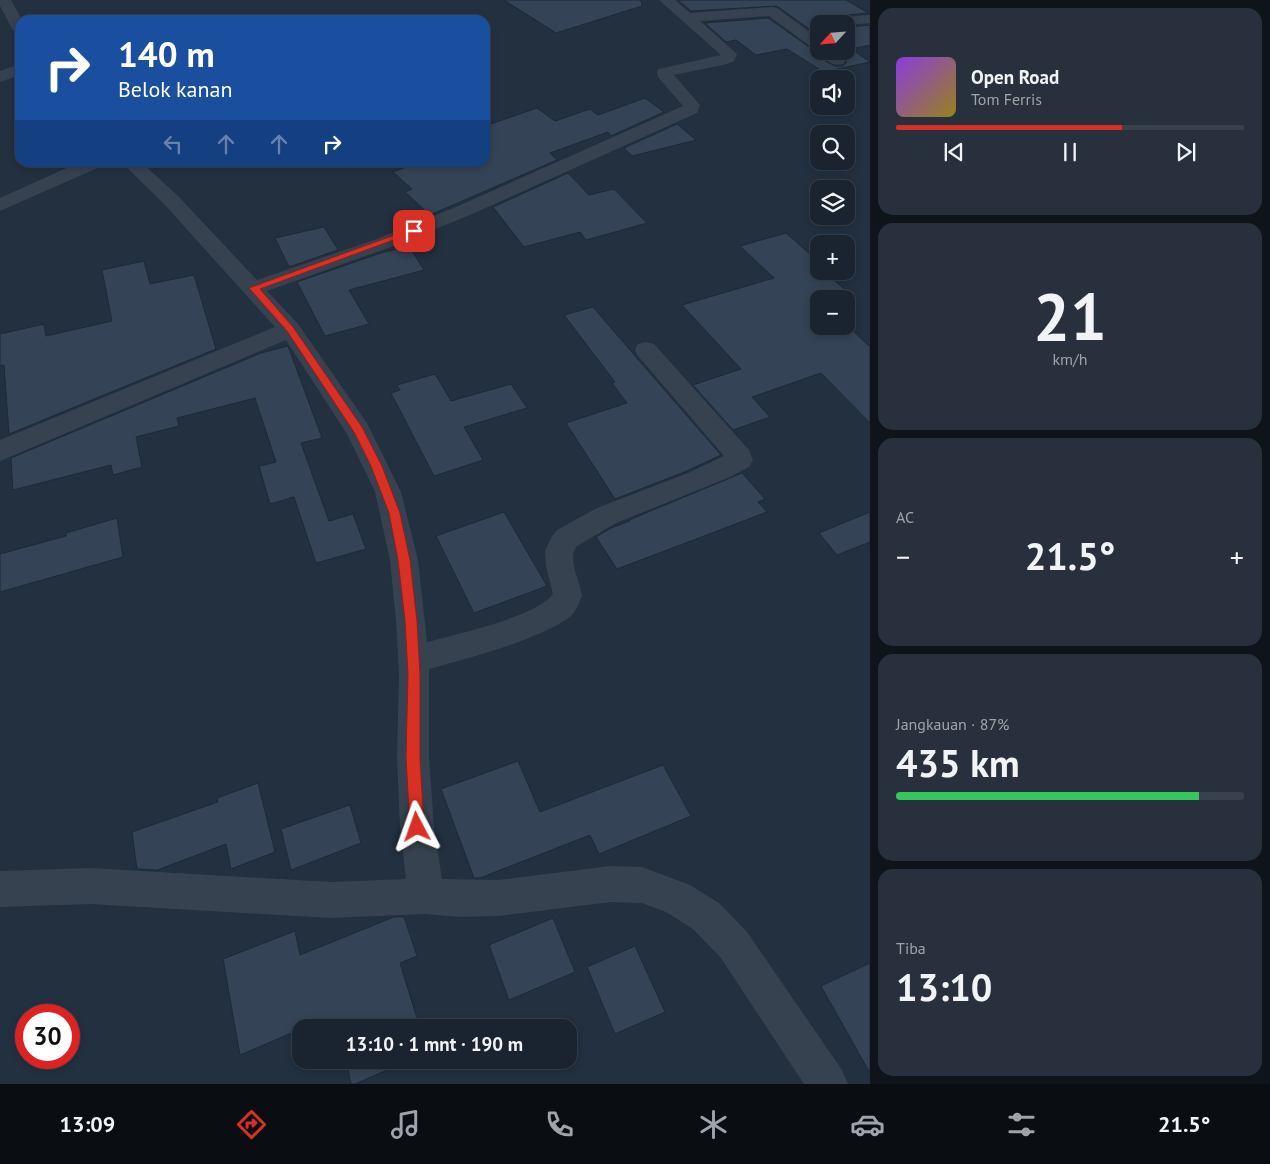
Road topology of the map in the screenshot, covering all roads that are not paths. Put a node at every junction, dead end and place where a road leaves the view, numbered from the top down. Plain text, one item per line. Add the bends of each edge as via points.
1 (4, 0) edge
2 (666, 0) edge
3 (687, 18) junction
4 (870, 19) edge
5 (15, 20) edge
6 (855, 20) edge
7 (810, 39) edge
8 (15, 70) edge
9 (0, 77) edge
10 (85, 167) edge
11 (135, 167) edge
12 (0, 205) edge
13 (254, 288) junction
14 (290, 329) junction
15 (646, 350) dead end
16 (0, 451) edge
17 (414, 667) junction
18 (0, 889) edge
19 (426, 896) junction
20 (828, 1084) edge

1 - 5 street
2 - 3 street
3 - 7 street via 772,10
3 - 13 street via 729,56 721,61 665,72 692,105 688,111 464,211
4 - 6 street
8 - 9 street
10 - 12 street
11 - 13 street
13 - 14 street
14 - 16 street
14 - 17 street via 358,430 388,492 404,560
15 - 17 street via 740,460 604,517 566,539 560,549 560,563 568,596 558,609 505,634
17 - 19 street via 413,758
18 - 19 street via 91,886 331,900
19 - 20 street via 498,898 610,884 642,885 677,898 706,916 734,944

